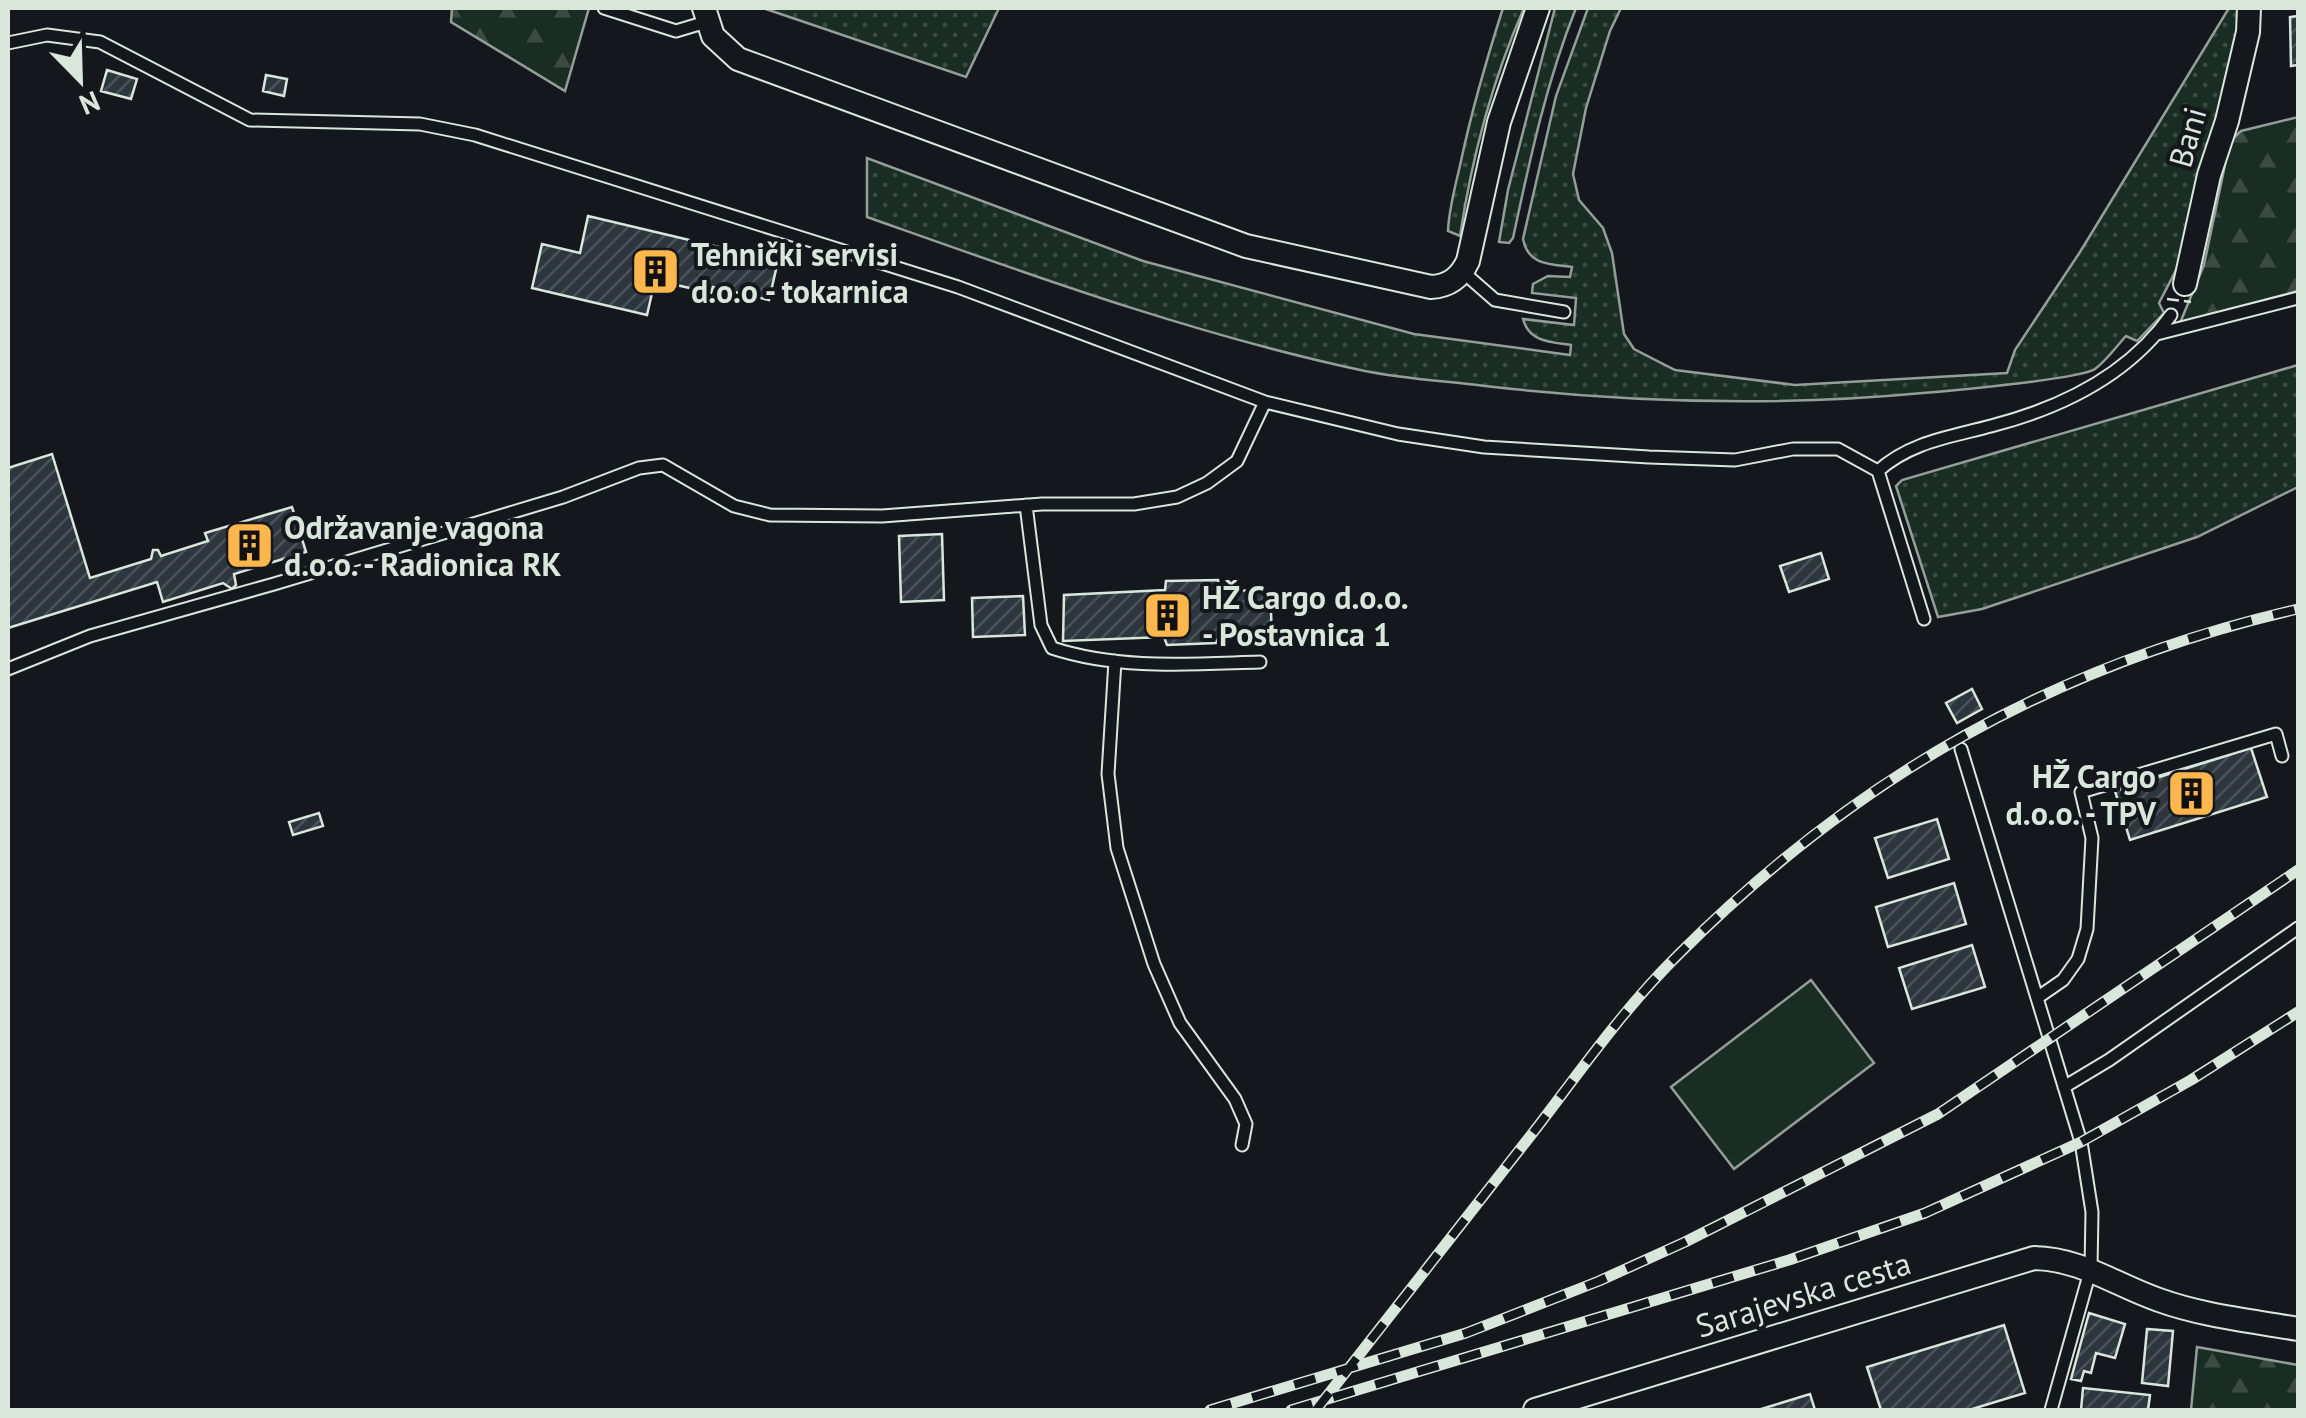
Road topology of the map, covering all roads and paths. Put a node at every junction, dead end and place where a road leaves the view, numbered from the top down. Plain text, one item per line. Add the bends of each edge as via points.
1 (604, 8) edge
2 (1538, 8) edge
3 (2249, 8) edge
4 (705, 15) edge
5 (8, 43) edge
6 (1463, 272) junction
7 (2186, 284) dead end
8 (2298, 298) edge
9 (1564, 312) dead end
10 (2170, 315) dead end
11 (2154, 334) junction
12 (1266, 402) junction
13 (1878, 471) junction
14 (1026, 504) junction
15 (1924, 619) dead end
16 (1115, 661) junction
17 (1260, 662) dead end
18 (8, 669) edge
19 (1961, 749) dead end
20 (2282, 756) dead end
21 (2298, 928) edge
22 (2037, 998) junction
23 (2064, 1087) junction
24 (1242, 1145) dead end
25 (2090, 1268) junction
26 (2298, 1329) edge
27 (1535, 1410) edge
28 (2051, 1410) edge

1 - 4 lane via 676,31
2 - 6 street via 1500,122
3 - 7 street, Bani
4 - 6 street via 713,36 738,59 1246,246 1431,287
5 - 12 lane via 47,34 100,42 250,120 420,124 475,134 958,287
6 - 9 lane via 1494,300
8 - 11 lane
10 - 11 lane
11 - 13 lane via 2068,402 1920,444
12 - 13 lane via 1484,447 1734,460 1793,449 1838,450
12 - 14 lane via 1236,461 1177,497 1134,504
13 - 15 lane
14 - 16 lane via 1041,626 1052,648
14 - 18 lane via 882,516 770,515 734,506 663,465 640,468 527,508 90,636
16 - 17 lane
16 - 24 lane via 1108,774 1116,848 1180,1024 1246,1124
19 - 22 lane
20 - 22 lane via 2276,734 2081,792 2092,838 2087,929 2063,980
21 - 23 lane
22 - 23 lane
23 - 25 lane via 2092,1212
25 - 26 street, Sarajevska cesta via 2160,1300
25 - 27 street, Sarajevska cesta via 2034,1258
25 - 28 lane

